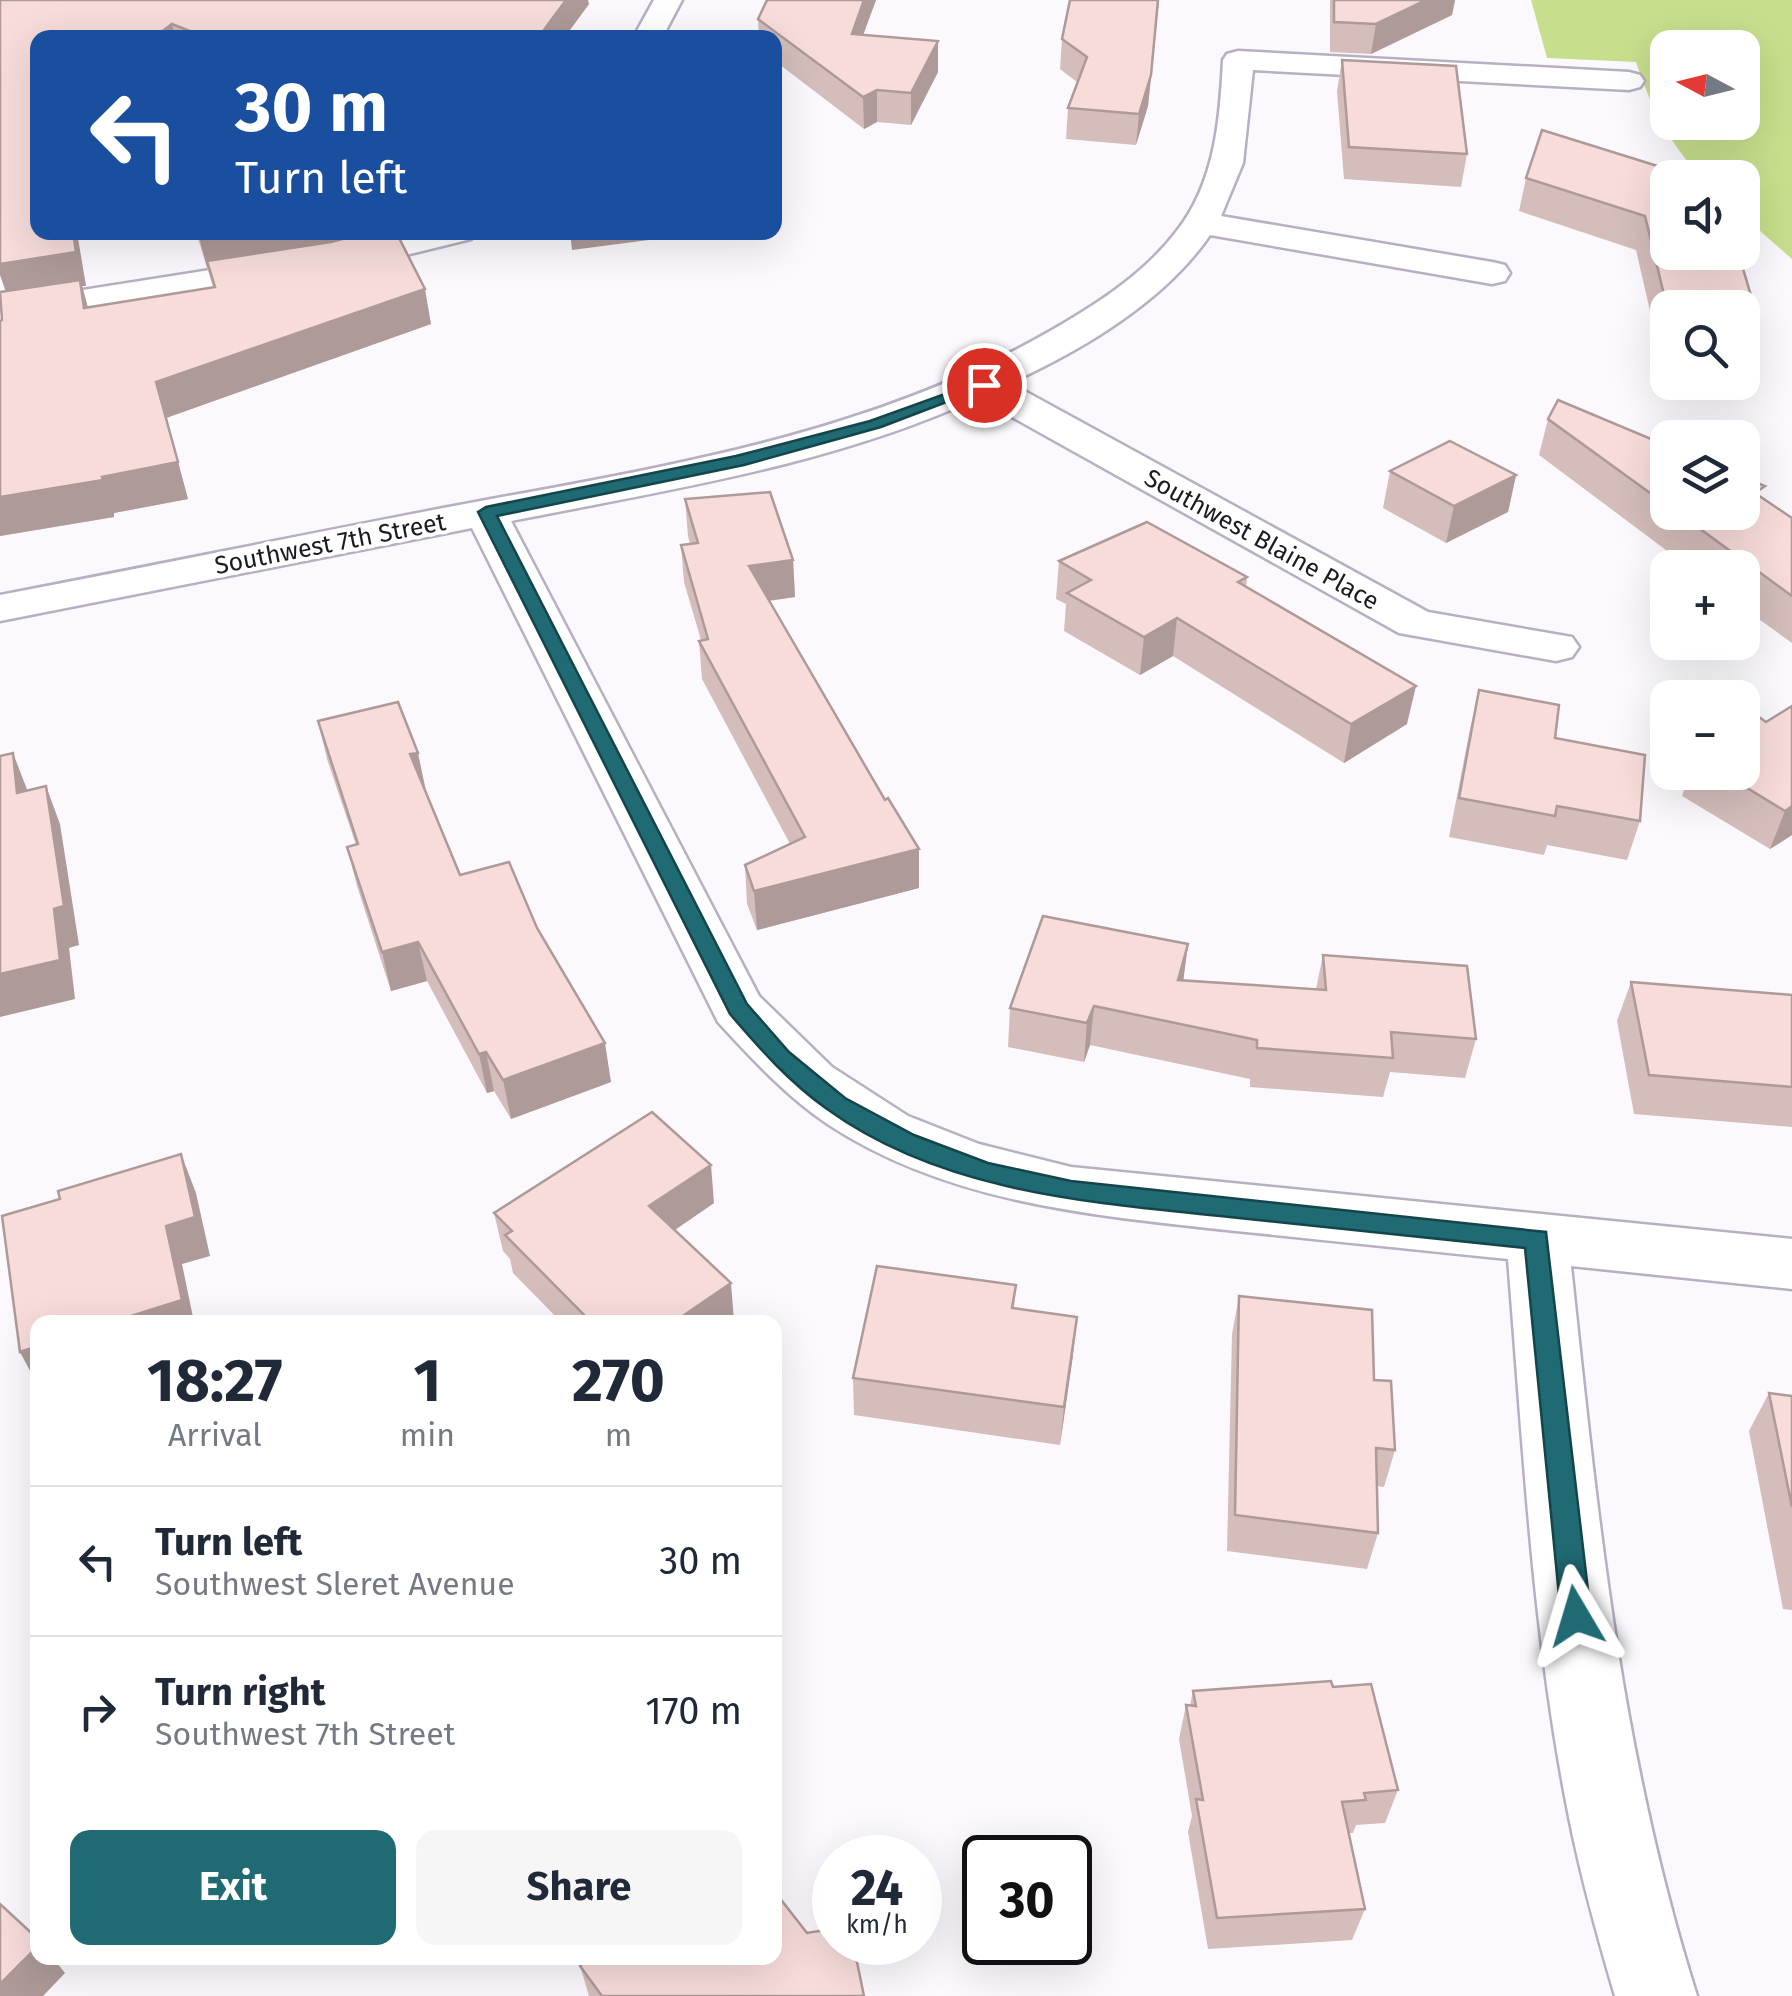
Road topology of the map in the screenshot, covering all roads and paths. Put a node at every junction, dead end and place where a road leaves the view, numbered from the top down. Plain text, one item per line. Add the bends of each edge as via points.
1 (668, 0) edge
2 (652, 30) edge
3 (1629, 81) dead end
4 (1201, 223) junction
5 (425, 240) edge
6 (1492, 274) dead end
7 (0, 314) edge
8 (984, 385) junction
9 (486, 512) junction
10 (0, 608) edge
11 (1556, 646) dead end
12 (1537, 1239) junction
13 (1792, 1264) edge
14 (1656, 1996) edge

1 - 2 street
3 - 4 street, Southwest 7th Street via 1238,60 1226,173
4 - 6 street
4 - 8 street, Southwest 7th Street via 1131,296
5 - 7 street via 337,261
8 - 9 street, Southwest 7th Street via 876,424 738,461
8 - 11 street, Southwest Blaine Place via 1415,623
9 - 10 street, Southwest 7th Street
9 - 12 street via 738,1008 781,1058 837,1104 906,1142 985,1172 1071,1190
12 - 13 street
12 - 14 street via 1586,1694 1630,1920

